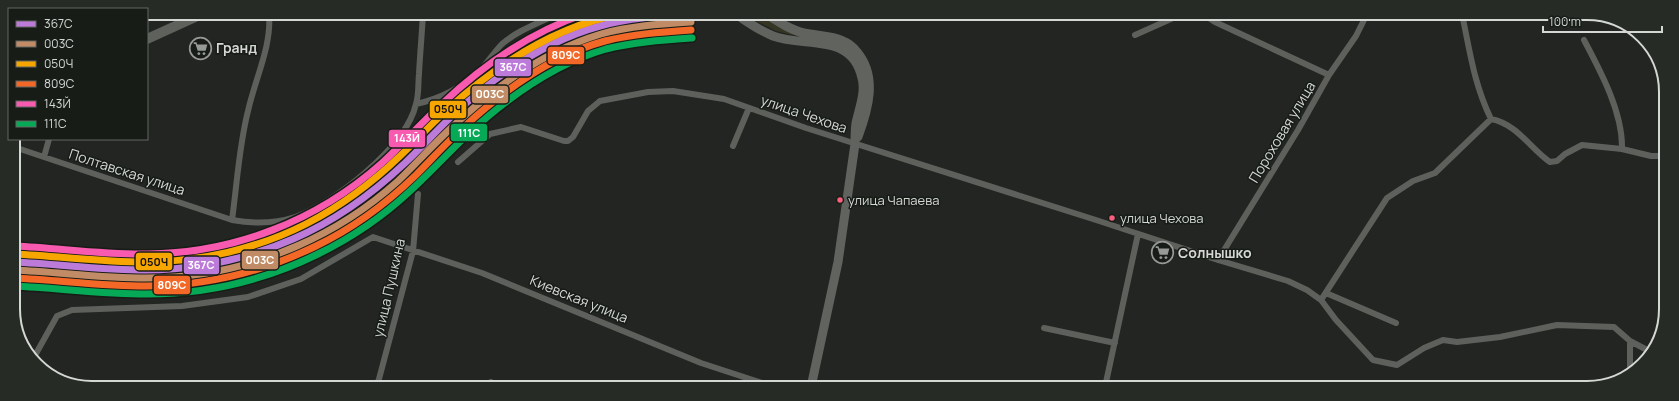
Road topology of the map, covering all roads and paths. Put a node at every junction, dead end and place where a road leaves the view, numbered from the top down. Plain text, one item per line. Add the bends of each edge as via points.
1 (188, 20) edge
2 (269, 20) edge
3 (422, 20) edge
4 (545, 20) edge
5 (746, 20) edge
6 (776, 20) edge
7 (1169, 20) edge
8 (1213, 20) edge
9 (1364, 20) edge
10 (1463, 20) edge
11 (1135, 35) dead end
12 (148, 38) edge
13 (1584, 40) dead end
14 (1330, 74) junction
15 (416, 104) junction
16 (749, 108) junction
17 (1492, 119) junction
18 (49, 140) edge
19 (855, 144) junction
20 (733, 146) dead end
21 (20, 149) edge
22 (1622, 149) junction
23 (1659, 156) edge
24 (44, 157) junction
25 (458, 162) dead end
26 (418, 194) dead end
27 (232, 220) junction
28 (1138, 234) junction
29 (413, 251) junction
30 (1218, 260) junction
31 (1326, 293) junction
32 (1321, 300) junction
33 (1396, 323) dead end
34 (1044, 328) dead end
35 (1630, 341) junction
36 (1115, 343) junction
37 (1646, 350) edge
38 (36, 354) edge
39 (1631, 366) edge
40 (378, 381) edge
41 (756, 381) edge
42 (812, 381) edge
43 (1106, 381) edge

1 - 12 main road
2 - 27 street via 267,42 242,142
3 - 15 street
4 - 15 street via 523,29 502,44 478,72 455,89
5 - 19 main road via 773,36 836,46 853,58 863,78
6 - 19 main road via 803,33 844,41 867,66 870,88 862,126
7 - 11 street
8 - 14 street
9 - 14 street, Пороховая улица
10 - 17 street via 1475,78
13 - 22 street via 1616,111
14 - 30 street, Пороховая улица
15 - 27 street, Полтавская улица via 395,143 380,159 337,194 314,208 284,220 250,223
16 - 19 street, улица Чехова
16 - 20 street, улица Чехова
16 - 25 street, улица Чехова via 724,98 673,91 625,96 600,101 588,111 568,141 521,127 490,134
17 - 22 street via 1501,121 1518,132 1550,162 1557,161 1582,145
17 - 31 street via 1434,173 1413,181 1387,198
18 - 24 street
19 - 28 street, улица Чехова
19 - 42 main road via 838,262
21 - 24 street, Полтавская улица
22 - 23 street
24 - 27 street, Полтавская улица
26 - 29 street, улица Пушкина
28 - 30 street, улица Чехова
28 - 36 street
29 - 38 street, Киевская улица via 373,237 301,280 248,297 182,306 72,310 57,316
29 - 40 street, улица Пушкина
29 - 41 street, Киевская улица via 482,273 701,363
30 - 32 street, улица Чехова via 1288,280
31 - 32 street
31 - 33 street
32 - 35 street, улица Чехова via 1374,360 1397,365 1424,348 1443,340 1457,342 1500,337 1557,325 1614,327
34 - 36 street
35 - 37 street
35 - 39 street
36 - 43 street

